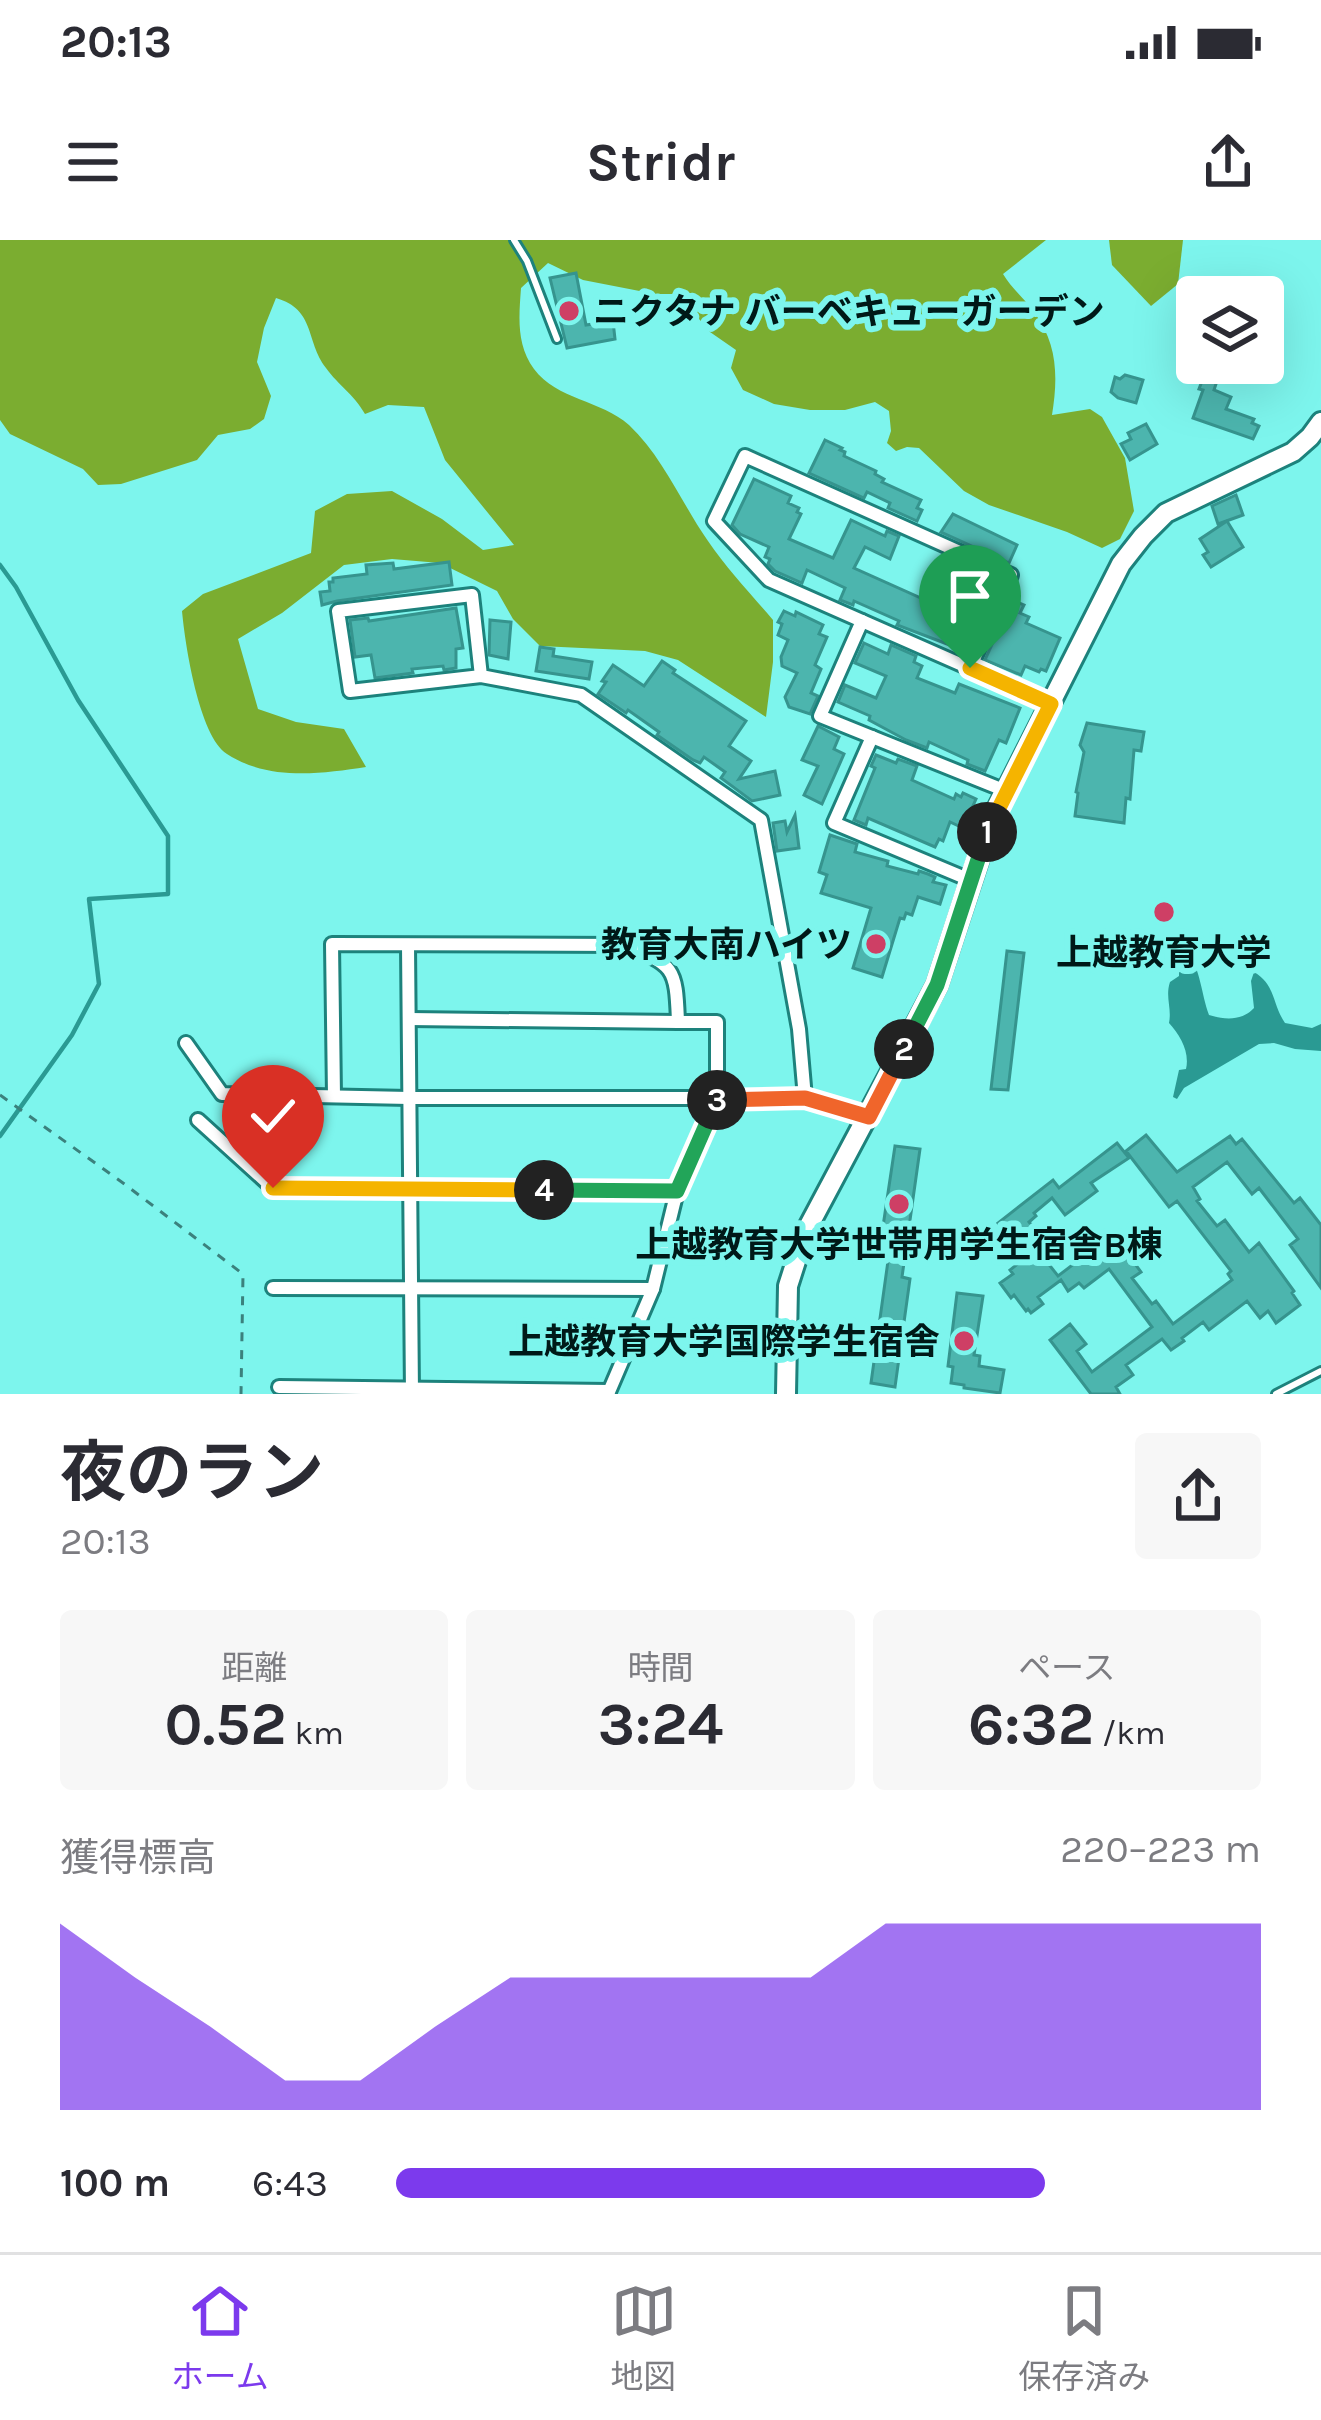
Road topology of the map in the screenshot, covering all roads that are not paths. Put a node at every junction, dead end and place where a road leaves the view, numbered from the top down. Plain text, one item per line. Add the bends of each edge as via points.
1 (514, 240) edge
2 (557, 339) dead end
3 (1321, 422) edge
4 (862, 621) junction
5 (970, 668) junction
6 (481, 676) junction
7 (1051, 704) junction
8 (872, 736) junction
9 (1006, 791) junction
10 (970, 880) junction
11 (408, 945) junction
12 (409, 1019) junction
13 (678, 1022) junction
14 (186, 1043) dead end
15 (334, 1096) junction
16 (409, 1098) junction
17 (805, 1098) junction
18 (717, 1099) junction
19 (869, 1117) junction
20 (198, 1120) dead end
21 (410, 1190) junction
22 (677, 1191) junction
23 (273, 1288) dead end
24 (411, 1288) junction
25 (652, 1289) junction
26 (1321, 1371) edge
27 (279, 1387) dead end
28 (412, 1390) edge
29 (608, 1393) edge
30 (787, 1394) edge
31 (1276, 1394) edge

1 - 2 lane
3 - 7 street via 1293,452 1189,500 1143,536
4 - 5 street
4 - 5 street via 769,580 714,521 745,456 1011,575
4 - 8 street via 820,716
5 - 7 street
6 - 6 street via 350,691 338,611 472,595
6 - 17 street via 581,695 761,820
7 - 9 street
8 - 9 street
8 - 10 street via 834,823
9 - 10 street
10 - 19 street via 937,985
11 - 12 street
11 - 13 street via 623,945 672,972
11 - 15 street via 332,944
12 - 13 street
12 - 16 street
13 - 18 street via 717,1022
14 - 15 street via 222,1094
15 - 16 street
16 - 18 street
16 - 21 street
17 - 18 street
17 - 19 street
18 - 22 street
19 - 30 street via 795,1258
20 - 21 street via 273,1188
21 - 22 street
21 - 24 street
22 - 25 street
23 - 24 street
24 - 25 street
24 - 28 street
25 - 29 street
26 - 31 lane
27 - 28 street
28 - 29 street

